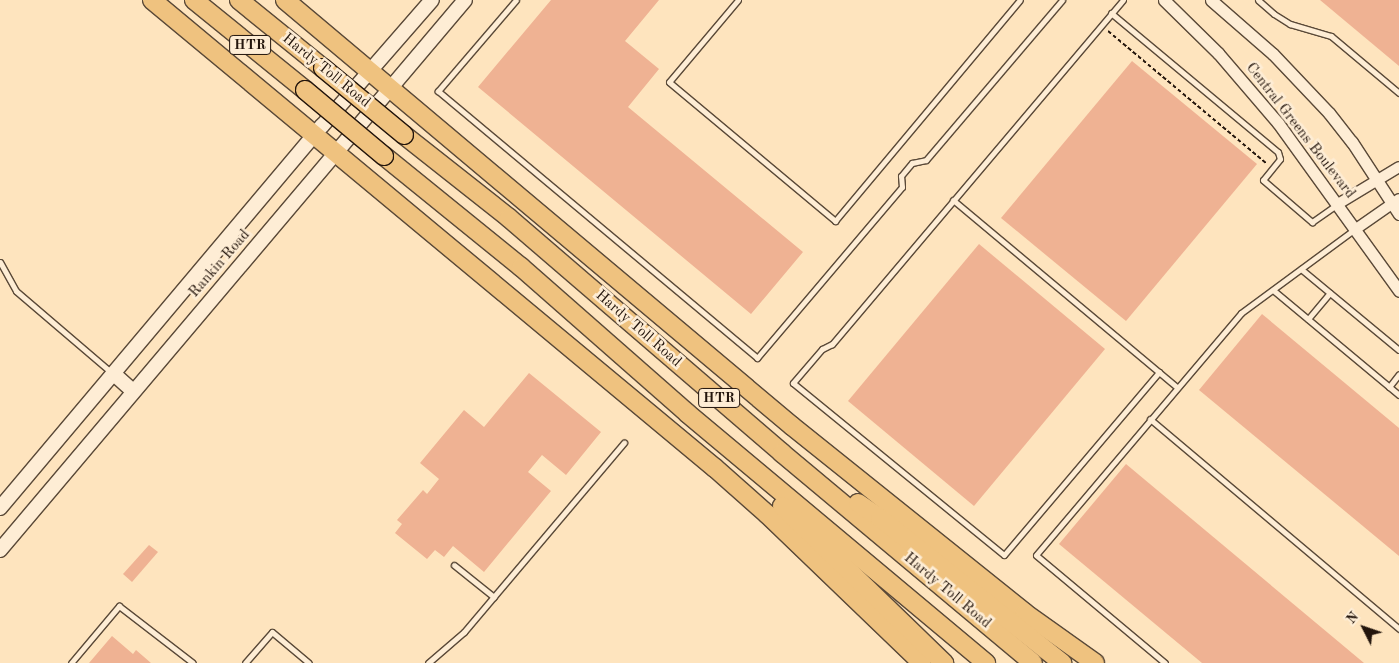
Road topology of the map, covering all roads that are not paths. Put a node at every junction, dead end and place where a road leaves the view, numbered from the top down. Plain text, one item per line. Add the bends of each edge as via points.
1 (152, 0) edge
2 (194, 0) edge
3 (239, 0) edge
4 (285, 0) edge
5 (432, 0) edge
6 (465, 0) edge
7 (516, 0) edge
8 (738, 0) edge
9 (1020, 0) edge
10 (1062, 0) edge
11 (1123, 0) edge
12 (1164, 0) edge
13 (1211, 0) edge
14 (1258, 0) edge
15 (1111, 13) junction
16 (370, 72) junction
17 (391, 89) junction
18 (1399, 93) edge
19 (315, 135) junction
20 (336, 153) junction
21 (1399, 167) edge
22 (1377, 180) junction
23 (953, 200) junction
24 (1396, 202) edge
25 (1338, 204) junction
26 (1399, 214) edge
27 (1356, 229) junction
28 (0, 264) edge
29 (1301, 269) junction
30 (1272, 290) junction
31 (1399, 291) edge
32 (1330, 293) junction
33 (1308, 320) junction
34 (1399, 350) edge
35 (1159, 372) junction
36 (114, 374) junction
37 (1399, 374) edge
38 (1389, 386) junction
39 (1177, 387) junction
40 (133, 391) junction
41 (1399, 395) edge
42 (687, 413) junction
43 (1150, 419) junction
44 (624, 443) dead end
45 (782, 453) junction
46 (0, 508) edge
47 (0, 550) edge
48 (454, 565) dead end
49 (494, 597) junction
50 (1399, 629) edge
51 (71, 663) edge
52 (193, 663) edge
53 (245, 663) edge
54 (308, 663) edge
55 (428, 663) edge
56 (922, 663) edge
57 (944, 663) edge
58 (986, 663) edge
59 (1033, 663) edge
60 (1062, 663) edge
61 (1095, 663) edge
62 (1165, 663) edge

1 - 19 highway
2 - 42 highway, Hardy Toll Road / HTR, bridge via 521,267
3 - 45 highway, Hardy Toll Road / HTR, bridge via 509,218
4 - 16 highway
5 - 16 main road, Rankin Road
6 - 17 main road, Rankin Road
7 - 10 lane via 438,92 757,358 902,187 901,176 912,163 926,160
8 - 9 lane via 669,82 835,221
11 - 15 lane
12 - 25 street, Central Greens Boulevard via 1224,60 1278,123
13 - 22 street, Central Greens Boulevard via 1304,85 1352,142
14 - 18 lane via 1290,24 1331,36
15 - 23 lane
15 - 25 lane via 1278,152 1280,159 1263,180 1312,222
16 - 17 highway
16 - 19 main road, Rankin Road
17 - 20 main road, Rankin Road
17 - 61 highway via 792,426 1025,614
19 - 20 highway
19 - 36 main road, Rankin Road
20 - 40 main road, Rankin Road
20 - 56 highway via 715,468
21 - 22 street
22 - 24 street, Central Greens Boulevard
22 - 25 street
23 - 35 lane
23 - 35 lane via 832,344 822,350 793,383 1004,555
24 - 26 street, Central Greens Boulevard
24 - 27 street
25 - 27 street, Central Greens Boulevard
27 - 29 lane
27 - 31 street, Central Greens Boulevard
28 - 36 lane via 16,292
29 - 30 lane
29 - 32 lane
30 - 33 lane
30 - 39 lane via 1241,313
32 - 33 lane
32 - 34 lane
33 - 38 lane
35 - 39 lane
36 - 40 main road
36 - 46 main road, Rankin Road
37 - 38 lane
38 - 41 lane
39 - 43 lane
40 - 47 main road, Rankin Road
42 - 57 highway
42 - 58 highway, Hardy Toll Road / HTR
43 - 50 lane
43 - 62 lane via 1036,555
44 - 49 lane
45 - 59 highway, Hardy Toll Road / HTR
45 - 60 highway via 880,518
48 - 49 lane
49 - 55 lane via 464,632
51 - 52 lane via 119,606
53 - 54 lane via 272,632

